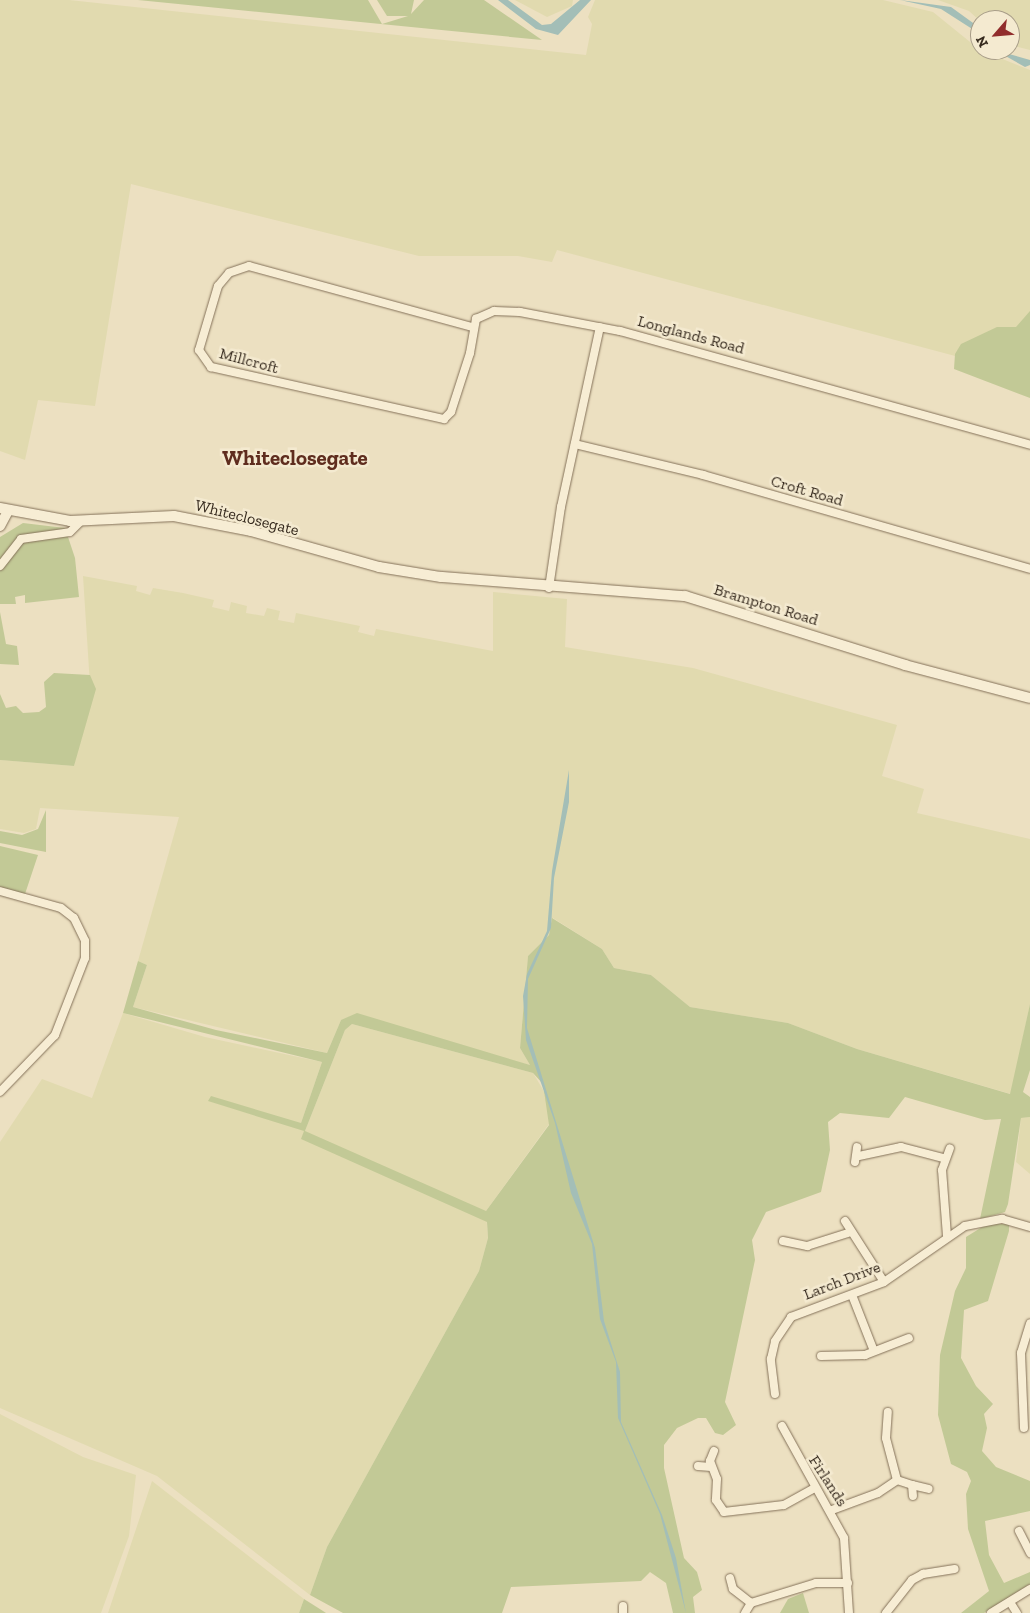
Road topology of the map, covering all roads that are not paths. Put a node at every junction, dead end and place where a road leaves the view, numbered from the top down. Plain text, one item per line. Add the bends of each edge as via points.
1 (472, 326) junction
2 (600, 327) junction
3 (575, 444) junction
4 (1030, 445) edge
5 (4, 509) edge
6 (80, 521) junction
7 (0, 526) edge
8 (0, 566) edge
9 (1030, 569) edge
10 (486, 582) joint
11 (549, 588) junction
12 (1030, 698) edge
13 (0, 891) edge
14 (0, 1092) edge
15 (858, 1147) dead end
16 (950, 1148) dead end
17 (944, 1158) junction
18 (845, 1221) dead end
19 (1030, 1227) edge
20 (848, 1232) junction
21 (947, 1236) junction
22 (783, 1241) dead end
23 (884, 1282) junction
24 (852, 1295) junction
25 (1030, 1322) edge
26 (909, 1338) dead end
27 (874, 1351) junction
28 (821, 1356) dead end
29 (775, 1394) dead end
30 (888, 1412) dead end
31 (782, 1426) dead end
32 (1024, 1428) dead end
33 (714, 1451) dead end
34 (698, 1466) dead end
35 (711, 1467) junction
36 (897, 1480) junction
37 (912, 1485) junction
38 (815, 1488) junction
39 (929, 1489) dead end
40 (913, 1496) dead end
41 (832, 1510) junction
42 (1019, 1530) dead end
43 (1029, 1551) edge
44 (954, 1569) dead end
45 (730, 1578) dead end
46 (848, 1583) junction
47 (1030, 1589) edge
48 (1010, 1602) junction
49 (751, 1603) junction
50 (745, 1613) edge
51 (849, 1613) edge
52 (886, 1613) edge
53 (991, 1613) edge
54 (1017, 1613) edge

1 - 1 street, Millcroft via 470,353 452,412 441,420 211,367 199,350 218,286 229,273 250,266
1 - 2 street via 481,316 502,311
2 - 3 street
2 - 4 street, Longlands Road
3 - 9 street, Croft Road via 703,475
3 - 11 street
5 - 6 main road, Whiteclosegate
5 - 7 main road
6 - 8 street via 70,532 21,539
6 - 10 main road, Whiteclosegate via 137,516 206,521 379,567
10 - 11 main road, Brampton Road
11 - 12 main road, Brampton Road via 686,596 904,665
13 - 14 street via 62,908 74,918 85,941 85,958 55,1035
15 - 17 street via 857,1159 901,1147
16 - 17 street
17 - 21 street
18 - 20 street
19 - 21 street, Larch Drive via 990,1220
20 - 22 street via 807,1246
20 - 23 street
21 - 23 street, Larch Drive
23 - 24 street, Larch Drive
24 - 27 street
24 - 29 street, Larch Drive via 799,1312 784,1324 771,1360
25 - 32 street via 1021,1353
26 - 27 street
27 - 28 street
30 - 36 street via 886,1438
31 - 38 street, Firlands
33 - 35 street
34 - 35 street
35 - 38 street via 717,1479 716,1500 729,1514 784,1505
36 - 37 street
36 - 41 street via 878,1493
37 - 39 street
37 - 40 street
38 - 41 street, Firlands
41 - 46 street, Firlands via 846,1549
42 - 43 street
44 - 52 street via 923,1574 912,1580
45 - 49 street via 733,1590
46 - 49 street via 816,1584
46 - 51 street, Firlands
47 - 48 street
48 - 53 street
48 - 54 street
49 - 50 street

